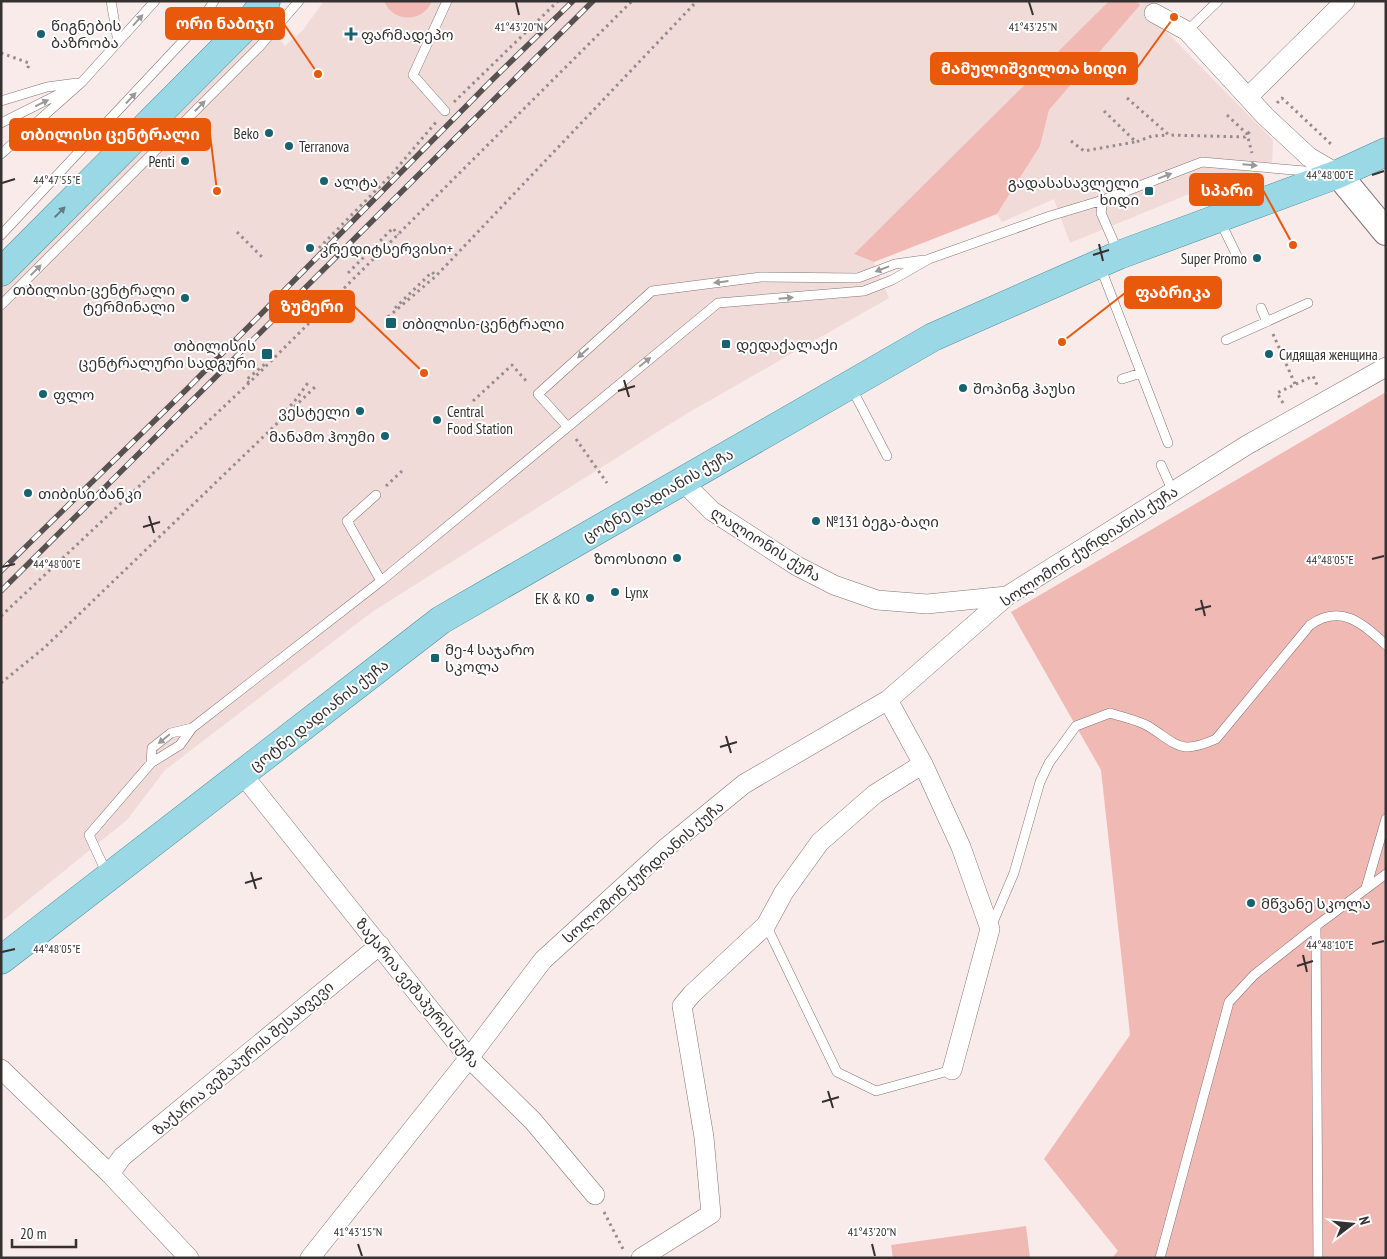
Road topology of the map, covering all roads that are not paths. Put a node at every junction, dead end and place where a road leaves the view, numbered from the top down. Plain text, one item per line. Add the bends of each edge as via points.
1 (110, 1) edge
2 (155, 1) edge
3 (214, 1) edge
4 (266, 1) edge
5 (299, 1) edge
6 (447, 1) edge
7 (1218, 1) edge
8 (1345, 1) edge
9 (1154, 13) dead end
10 (1187, 31) junction
11 (118, 42) junction
12 (82, 82) junction
13 (1248, 97) junction
14 (1, 101) edge
15 (445, 111) road end
16 (1, 123) edge
17 (1386, 152) edge
18 (1, 154) edge
19 (1338, 174) junction
20 (1103, 200) junction
21 (1218, 217) junction
22 (1386, 232) edge
23 (1, 235) edge
24 (1237, 256) dead end
25 (929, 259) junction
26 (1109, 259) junction
27 (1, 272) edge
28 (1308, 303) dead end
29 (1, 305) edge
30 (1261, 308) dead end
31 (1267, 322) junction
32 (1226, 340) dead end
33 (1386, 368) edge
34 (1141, 372) junction
35 (1122, 379) dead end
36 (850, 385) junction
37 (567, 426) junction
38 (1168, 443) dead end
39 (887, 456) dead end
40 (1161, 465) dead end
41 (682, 481) junction
42 (1173, 492) junction
43 (376, 495) road end
44 (381, 581) junction
45 (1007, 596) junction
46 (1386, 646) edge
47 (888, 700) junction
48 (192, 728) junction
49 (151, 763) junction
50 (923, 764) junction
51 (243, 775) junction
52 (1386, 819) edge
53 (1382, 877) edge
54 (109, 878) junction
55 (1386, 886) edge
56 (1366, 888) junction
57 (766, 925) junction
58 (1316, 926) junction
59 (990, 929) junction
60 (380, 945) junction
61 (1, 960) edge
62 (469, 1058) junction
63 (1, 1069) edge
64 (952, 1070) joint
65 (110, 1174) junction
66 (595, 1195) road end
67 (189, 1258) edge
68 (310, 1258) edge
69 (641, 1258) edge
70 (1160, 1258) edge
71 (1318, 1258) edge

1 - 11 lane
11 -> 2 lane
23 -> 3 lane via 199,24
27 -> 4 main road via 243,29
29 -> 5 lane via 260,46
6 - 15 lane via 413,75
7 - 10 lane
8 - 13 street
9 - 10 street
10 - 13 street
11 - 12 lane
12 - 14 lane via 47,86
16 -> 12 lane
12 - 18 lane
13 - 19 street via 1309,158
17 - 19 main road, ცოტნე დადიანის ქუჩა
20 -> 19 lane via 1202,162
19 - 21 main road, ცოტნე დადიანის ქუჩა
19 - 22 main road
20 - 25 lane
20 - 26 lane via 1101,214
21 - 24 lane
21 - 26 main road, ცოტნე დადიანის ქუჩა
37 -> 25 lane via 718,303 864,291
25 -> 37 lane via 895,264 858,278 761,277 652,291 538,394
26 - 34 lane
26 - 36 main road, ცოტნე დადიანის ქუჩა via 933,337
28 - 31 lane
30 - 31 lane
31 - 32 lane
33 - 42 street, სოლომონ ქურდიანის ქუჩა via 1247,445
34 - 35 lane
34 - 38 lane
36 - 39 lane
36 - 41 main road, ცოტნე დადიანის ქუჩა
37 - 44 lane
40 - 42 lane
41 - 45 street, ლალიონის ქუჩა via 712,511 797,566 834,585 877,600 927,604
41 - 51 main road, ცოტნე დადიანის ქუჩა via 441,620
42 - 45 street, სოლომონ ქურდიანის ქუჩა
43 - 44 lane via 347,520
44 - 48 lane
45 - 47 street, სოლომონ ქურდიანის ქუჩა
46 - 59 lane via 1355,622 1337,614 1322,617 1310,625 1216,739 1196,748 1178,746 1146,725 1110,713 1076,726 1043,776 1014,873
47 - 50 street
47 - 62 street, სოლომონ ქურდიანის ქუჩა via 744,784 667,847 543,960
48 - 49 lane via 180,745
48 -> 49 lane via 171,733 152,748
49 - 54 lane via 89,835
50 - 57 street via 875,794 820,842 784,892
50 - 59 street via 961,847
51 - 54 main road, ცოტნე დადიანის ქუჩა
51 - 60 street, ზაქარია ვეშაპურის ქუჩა
52 - 56 lane
53 - 55 lane
53 - 56 lane
54 - 61 main road, ცოტნე დადიანის ქუჩა
56 - 58 lane
57 - 64 lane via 837,1072 876,1091
57 - 69 street via 682,1006 704,1137 711,1214
58 - 70 lane via 1254,975 1228,1002
58 - 71 lane
59 - 64 street
60 - 62 street, ზაქარია ვეშაპურის ქუჩა
60 - 65 street, ზაქარია ვეშაპურის შესახვევი via 122,1158
62 - 66 street, ზაქარია ვეშაპურის ქუჩა via 533,1121
62 - 68 street, სოლომონ ქურდიანის ქუჩა
63 - 65 street
65 - 67 street

